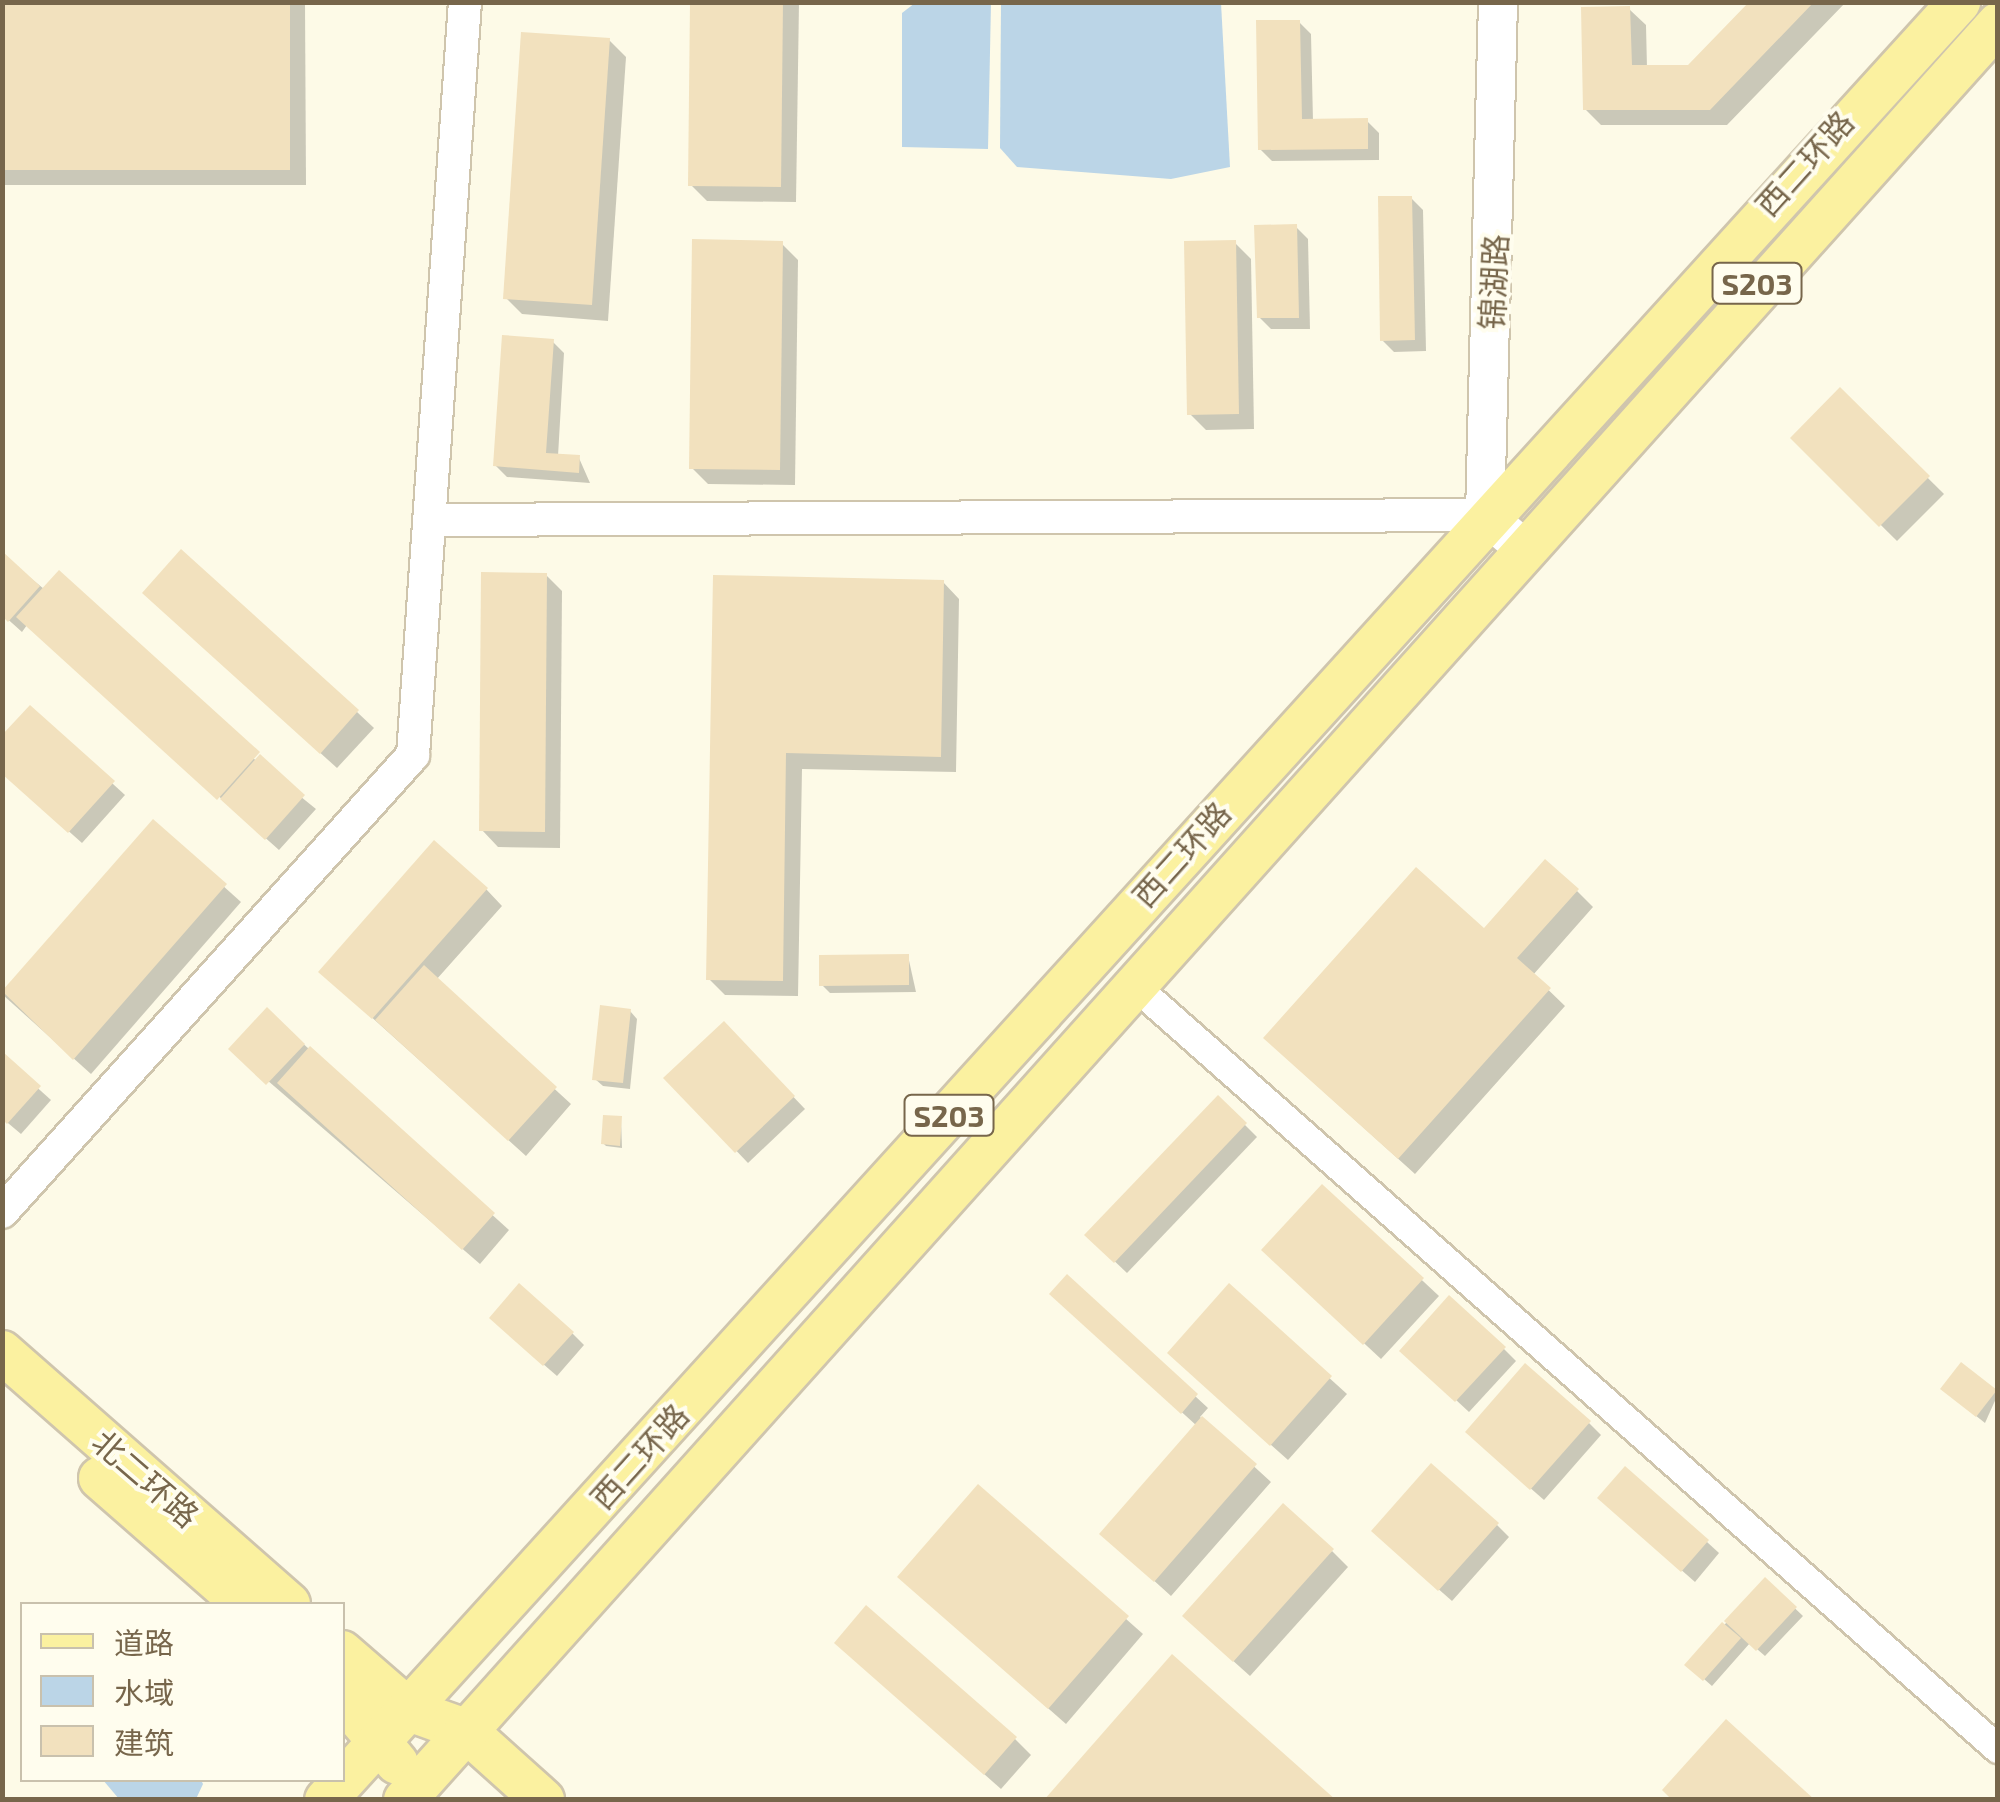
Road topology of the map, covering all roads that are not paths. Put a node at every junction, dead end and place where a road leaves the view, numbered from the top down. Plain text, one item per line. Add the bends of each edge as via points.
1 (464, 2) edge
2 (1498, 2) edge
3 (1958, 2) edge
4 (1998, 24) edge
5 (1485, 515) junction
6 (433, 520) junction
7 (1521, 546) junction
8 (1092, 952) junction
9 (1135, 986) junction
10 (2, 1212) edge
11 (2, 1352) edge
12 (2, 1391) edge
13 (242, 1602) edge
14 (287, 1602) edge
15 (345, 1655) edge
16 (345, 1702) edge
17 (408, 1710) junction
18 (466, 1730) junction
19 (379, 1742) junction
20 (1998, 1749) edge
21 (345, 1779) edge
22 (417, 1795) edge
23 (542, 1800) edge

1 - 6 street
2 - 5 main road, 锦湖路
3 - 5 main road, 西二环路 / S203
4 - 7 main road, 西二环路 / S203
5 - 6 street
5 - 7 main road
5 - 8 main road, 西二环路 / S203
6 - 10 street via 413,755
7 - 9 main road, 西二环路 / S203
8 - 9 main road
8 - 17 main road, 西二环路 / S203
9 - 18 main road, 西二环路 / S203
9 - 20 street
11 - 14 main road, 北二环路
12 - 13 main road, 北二环路
15 - 17 main road
16 - 19 main road
17 - 18 main road
17 - 19 main road, S203
18 - 22 main road, S203
18 - 23 main road
19 - 21 main road, S203
19 - 22 main road

